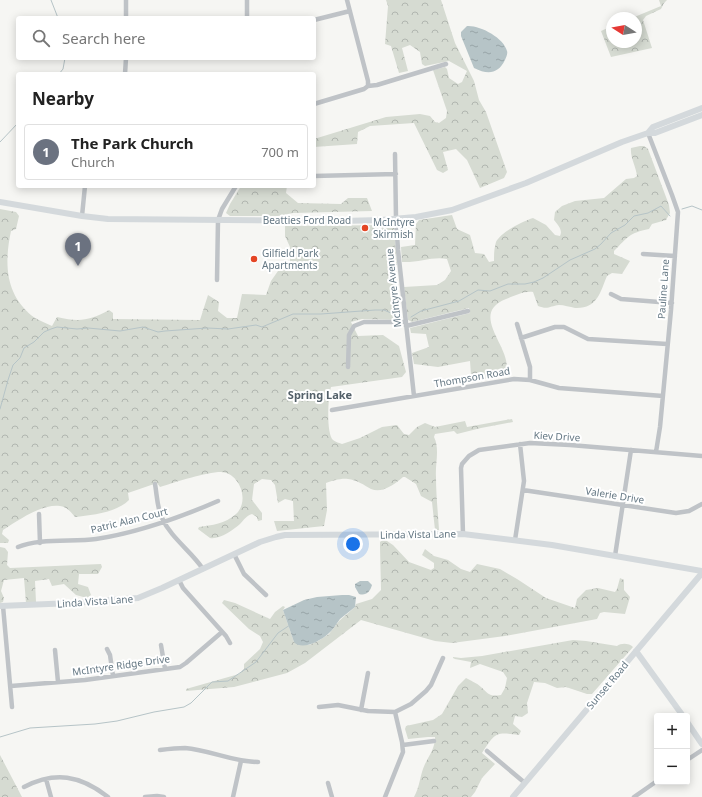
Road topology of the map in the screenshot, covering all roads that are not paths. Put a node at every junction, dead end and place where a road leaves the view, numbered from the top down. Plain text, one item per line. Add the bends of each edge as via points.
1 (126, 0) edge
2 (247, 0) edge
3 (347, 0) edge
4 (350, 11) junction
5 (126, 16) edge
6 (247, 16) edge
7 (316, 20) edge
8 (126, 60) edge
9 (446, 64) dead end
10 (126, 72) edge
11 (368, 86) junction
12 (316, 103) edge
13 (702, 108) edge
14 (702, 116) edge
15 (648, 132) junction
16 (395, 154) dead end
17 (396, 174) junction
18 (316, 176) edge
19 (85, 188) edge
20 (235, 188) edge
21 (0, 202) edge
22 (82, 216) junction
23 (396, 219) junction
24 (218, 220) junction
25 (643, 254) dead end
26 (675, 256) junction
27 (217, 280) dead end
28 (611, 294) dead end
29 (672, 303) junction
30 (468, 311) dead end
31 (406, 324) junction
32 (517, 324) dead end
33 (521, 338) junction
34 (667, 344) junction
35 (348, 367) dead end
36 (530, 380) junction
37 (414, 396) junction
38 (663, 396) junction
39 (332, 410) dead end
40 (520, 444) junction
41 (631, 450) junction
42 (656, 452) junction
43 (702, 456) edge
44 (155, 484) dead end
45 (523, 490) junction
46 (218, 501) dead end
47 (702, 504) edge
48 (623, 506) junction
49 (39, 514) dead end
50 (164, 522) junction
51 (463, 534) junction
52 (515, 540) junction
53 (40, 543) junction
54 (18, 547) dead end
55 (234, 554) junction
56 (615, 556) junction
57 (203, 569) junction
58 (702, 572) edge
59 (179, 580) junction
60 (266, 595) dead end
61 (1, 606) edge
62 (222, 632) junction
63 (230, 643) dead end
64 (161, 645) dead end
65 (107, 649) dead end
66 (55, 650) dead end
67 (636, 651) junction
68 (443, 658) dead end
69 (165, 668) junction
70 (368, 673) dead end
71 (113, 676) junction
72 (58, 682) junction
73 (11, 686) junction
74 (12, 707) dead end
75 (319, 707) dead end
76 (361, 710) junction
77 (395, 712) junction
78 (681, 713) edge
79 (690, 726) edge
80 (434, 741) dead end
81 (702, 744) edge
82 (403, 745) junction
83 (160, 750) dead end
84 (702, 750) edge
85 (487, 751) dead end
86 (690, 758) edge
87 (241, 761) junction
88 (258, 762) dead end
89 (46, 779) junction
90 (524, 783) junction
91 (654, 783) edge
92 (328, 784) dead end
93 (24, 787) dead end
94 (51, 797) edge
95 (108, 797) edge
96 (145, 797) edge
97 (164, 797) edge
98 (233, 797) edge
99 (332, 797) edge
100 (385, 797) edge
101 (513, 797) edge
102 (634, 797) edge

1 - 5 street
2 - 6 street
3 - 4 street
4 - 7 street
4 - 11 street
8 - 10 street
9 - 11 street
11 - 12 street
13 - 15 main road, Beatties Ford Road via 653,127
14 - 15 main road, Beatties Ford Road via 655,133
15 - 23 main road, Beatties Ford Road via 461,208
15 - 26 street, Pauline Lane via 678,212
16 - 17 street, McIntyre Avenue
17 - 18 street
17 - 23 street, McIntyre Avenue
19 - 22 street
20 - 24 street
21 - 22 main road, Beatties Ford Road
22 - 24 main road, Beatties Ford Road via 108,219
23 - 24 main road, Beatties Ford Road
23 - 31 street, McIntyre Avenue
24 - 27 street
25 - 26 street
26 - 29 street, Pauline Lane
28 - 29 street via 621,299
29 - 34 street, Pauline Lane
30 - 31 street
31 - 35 street via 364,322 354,326 349,334
31 - 37 street, McIntyre Avenue
32 - 33 street
33 - 34 street via 560,327 588,339
33 - 36 street via 530,367
34 - 38 street, Pauline Lane
36 - 37 street, Thompson Road via 507,380
36 - 38 street, Thompson Road via 558,388
37 - 39 street, Thompson Road
38 - 42 street, Pauline Lane
40 - 41 street, Kiev Drive
40 - 45 street via 524,471
40 - 51 street, Kiev Drive via 479,450 462,464
41 - 42 street, Kiev Drive
41 - 48 street
42 - 43 street, Kiev Drive
44 - 50 street via 159,510
45 - 48 street, Valerie Drive
45 - 52 street
46 - 50 street, Patric Alan Court
47 - 48 street, Valerie Drive via 689,511 676,513
48 - 56 street
49 - 53 street
50 - 53 street, Patric Alan Court via 98,539
50 - 57 street
51 - 52 main road, Linda Vista Lane
51 - 55 main road, Linda Vista Lane via 285,536 269,539
52 - 56 main road, Linda Vista Lane
53 - 54 street, Patric Alan Court
55 - 57 main road, Linda Vista Lane
55 - 60 street via 244,574
56 - 58 main road, Linda Vista Lane
57 - 59 main road, Linda Vista Lane
58 - 67 main road, Sunset Road
59 - 61 main road, Linda Vista Lane via 132,599
59 - 62 street via 183,588
61 - 73 street
62 - 63 street
62 - 69 street, McIntyre Ridge Drive via 186,663
64 - 69 street
65 - 71 street
66 - 72 street
67 - 78 main road
67 - 90 main road, Sunset Road
68 - 77 street via 426,691 412,704
69 - 71 street, McIntyre Ridge Drive
70 - 76 street
71 - 72 street, McIntyre Ridge Drive
72 - 73 street, McIntyre Ridge Drive
73 - 74 street
75 - 76 street via 338,705
76 - 77 street
77 - 82 street
79 - 81 main road
80 - 82 street
82 - 100 street via 401,760
83 - 87 street via 191,749
84 - 86 street
85 - 90 street
87 - 88 street
87 - 98 street
89 - 93 street
89 - 94 street
89 - 95 street via 79,780 94,786
90 - 101 main road, Sunset Road
91 - 102 street
92 - 99 street
96 - 97 street

